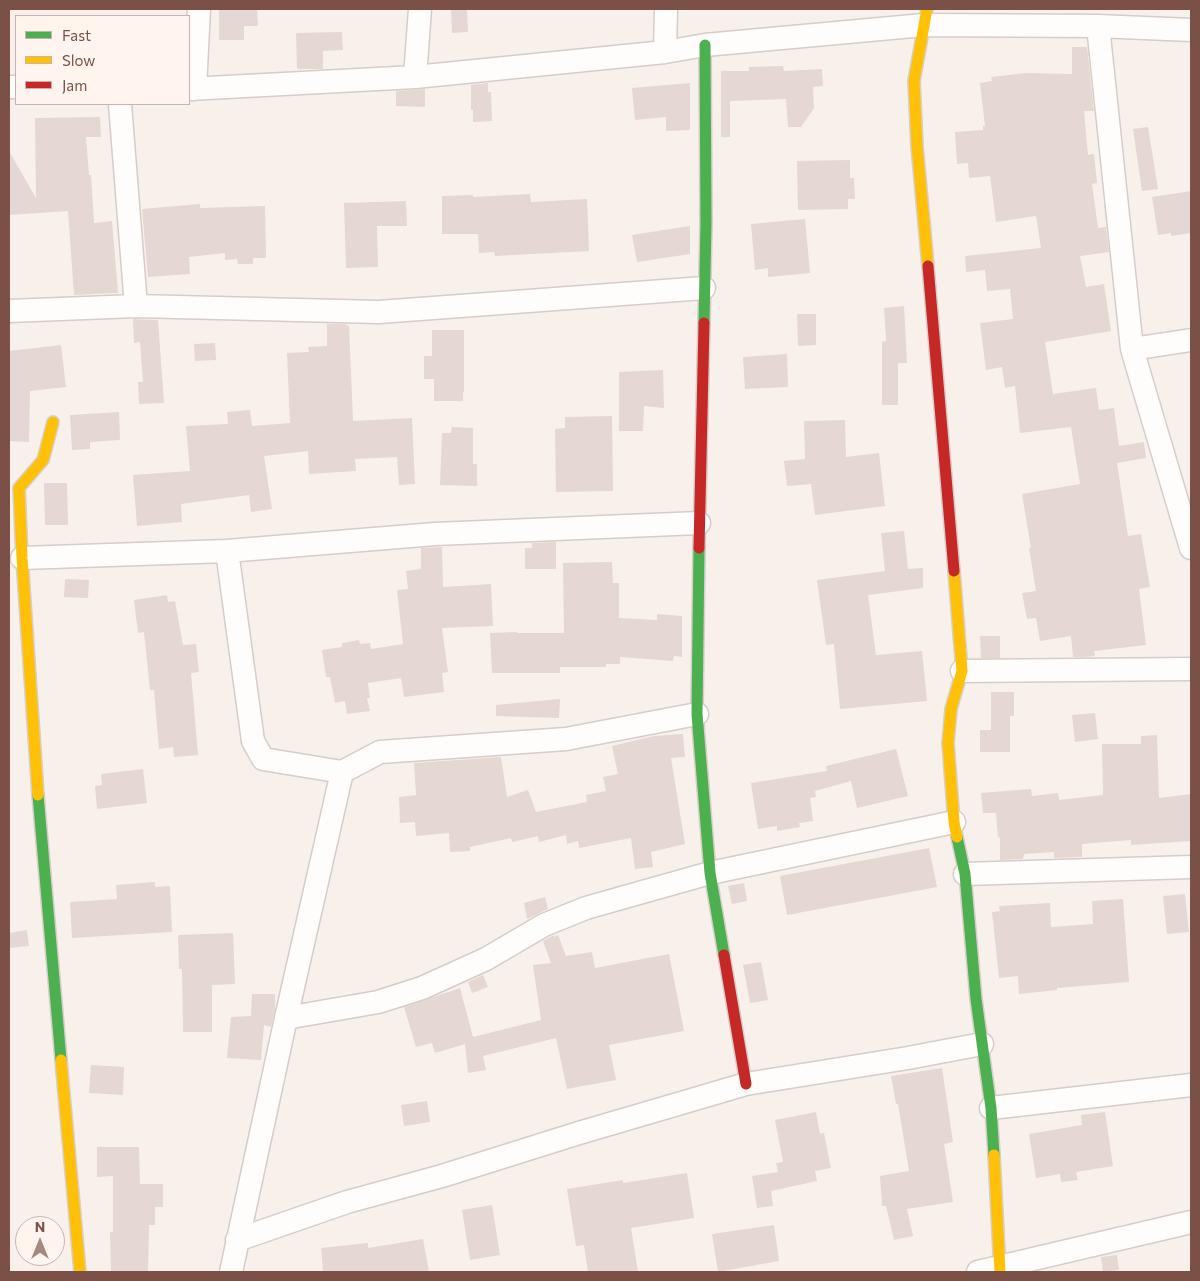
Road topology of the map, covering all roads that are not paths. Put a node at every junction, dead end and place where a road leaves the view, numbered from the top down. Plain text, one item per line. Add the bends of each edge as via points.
1 (199, 9) edge
2 (420, 9) edge
3 (666, 9) edge
4 (925, 17) edge
5 (1098, 26) junction
6 (1191, 30) edge
7 (705, 45) junction
8 (665, 52) junction
9 (415, 77) junction
10 (192, 89) edge
11 (120, 105) edge
12 (704, 288) junction
13 (136, 306) junction
14 (9, 312) edge
15 (1191, 340) edge
16 (1132, 349) junction
17 (53, 422) dead end
18 (699, 523) junction
19 (1191, 548) edge
20 (227, 551) junction
21 (22, 558) junction
22 (1191, 669) edge
23 (962, 671) junction
24 (697, 714) junction
25 (342, 772) junction
26 (954, 822) junction
27 (1191, 867) edge
28 (710, 873) junction
29 (965, 874) junction
30 (286, 1018) junction
31 (982, 1044) junction
32 (746, 1084) junction
33 (1191, 1085) edge
34 (991, 1108) junction
35 (1191, 1222) edge
36 (237, 1240) junction
37 (992, 1271) edge
38 (80, 1272) edge
39 (231, 1272) edge

1 - 10 street
2 - 9 street
3 - 8 street
4 - 5 street
4 - 7 street
4 - 23 street via 914,80 917,146
5 - 6 street
5 - 16 street
7 - 8 street
7 - 12 street
8 - 9 street
9 - 10 street
11 - 13 street
12 - 13 street via 379,312
12 - 18 street
13 - 14 street
15 - 16 street
16 - 19 street
17 - 21 street via 42,460 19,488
18 - 20 street via 434,534
18 - 24 street
20 - 21 street
20 - 25 street via 253,741 263,759
21 - 38 street via 38,800
22 - 23 street
23 - 26 street via 951,709 948,743
24 - 25 street via 566,739 380,752
24 - 28 street
25 - 30 street
26 - 28 street
26 - 29 street
27 - 29 street
28 - 30 street via 586,908 544,925 486,959 422,988 378,1002
28 - 32 street
29 - 31 street
30 - 36 street
31 - 32 street
31 - 34 street
32 - 36 street via 347,1202
33 - 34 street
34 - 37 street
35 - 37 street
36 - 39 street

